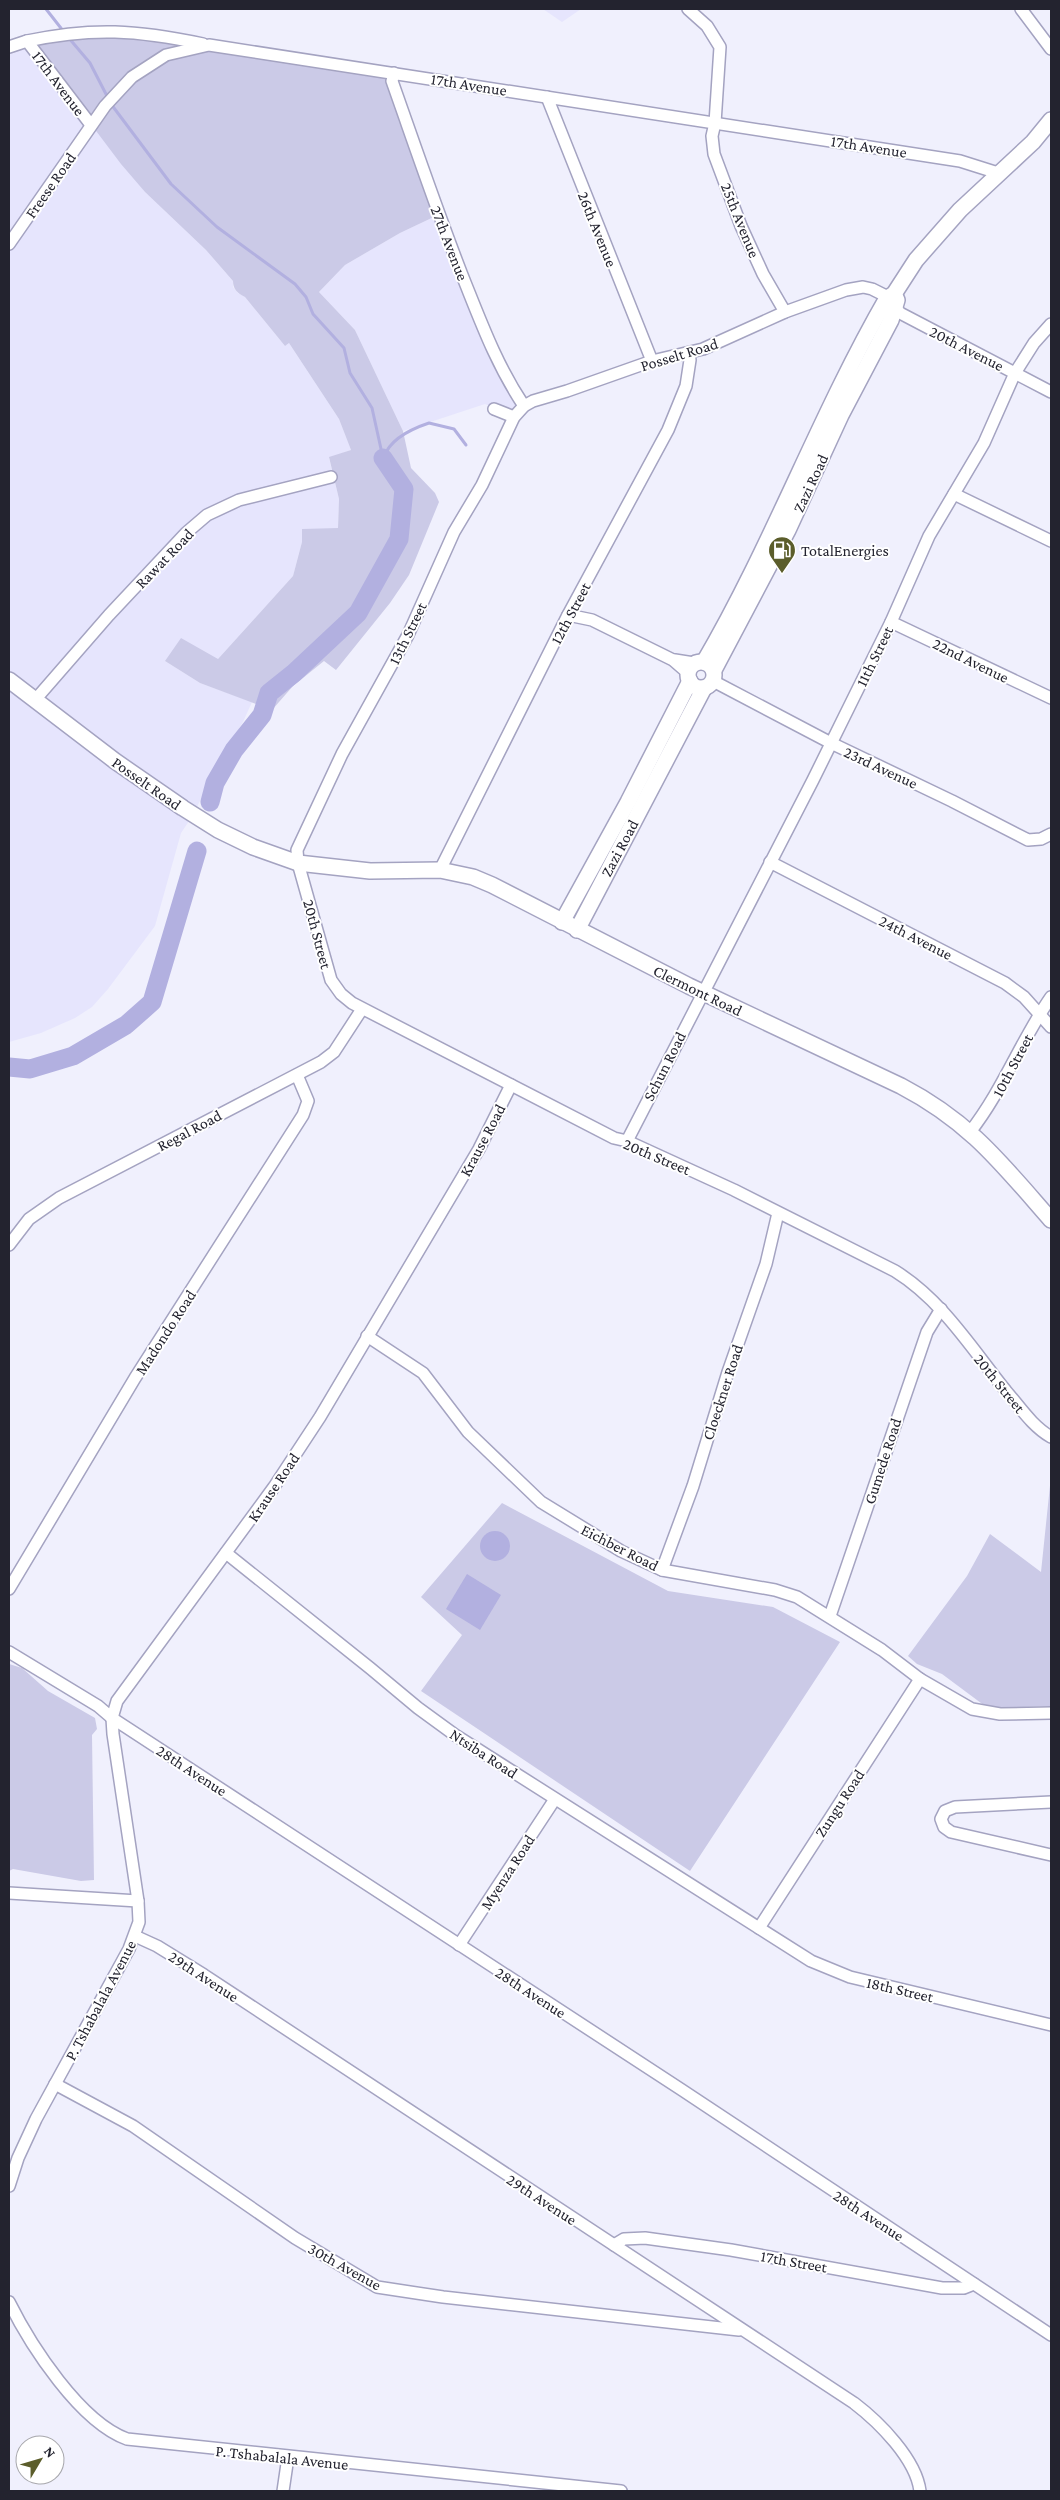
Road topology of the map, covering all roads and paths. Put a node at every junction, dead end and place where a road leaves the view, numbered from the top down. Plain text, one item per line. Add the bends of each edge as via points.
1 (688, 9) edge
2 (1021, 9) edge
3 (27, 41) junction
4 (209, 46) junction
5 (9, 47) edge
6 (1051, 49) edge
7 (394, 73) junction
8 (547, 97) junction
9 (1051, 120) edge
10 (715, 123) junction
11 (91, 126) junction
12 (998, 173) junction
13 (9, 244) edge
14 (893, 300) junction
15 (785, 312) junction
16 (1051, 324) edge
17 (689, 352) junction
18 (652, 361) junction
19 (1016, 373) junction
20 (1051, 392) edge
21 (524, 406) junction
22 (494, 409) dead end
23 (514, 418) junction
24 (331, 477) dead end
25 (954, 494) junction
26 (1051, 541) edge
27 (568, 615) junction
28 (891, 622) junction
29 (701, 674) junction
30 (9, 680) edge
31 (1051, 698) edge
32 (35, 700) junction
33 (831, 743) junction
34 (1051, 834) edge
35 (770, 862) junction
36 (298, 863) junction
37 (440, 870) junction
38 (562, 922) junction
39 (577, 930) junction
40 (703, 992) junction
41 (1051, 997) edge
42 (362, 1009) junction
43 (1040, 1016) junction
44 (1051, 1028) edge
45 (297, 1075) junction
46 (511, 1085) junction
47 (970, 1132) junction
48 (627, 1141) junction
49 (778, 1214) junction
50 (1051, 1220) edge
51 (9, 1245) edge
52 (941, 1309) junction
53 (367, 1336) junction
54 (1051, 1437) edge
55 (226, 1554) junction
56 (662, 1570) junction
57 (9, 1588) edge
58 (830, 1616) junction
59 (9, 1652) edge
60 (920, 1679) junction
61 (1051, 1712) edge
62 (112, 1718) junction
63 (555, 1799) junction
64 (1051, 1802) edge
65 (1051, 1855) edge
66 (9, 1893) edge
67 (138, 1901) junction
68 (759, 1928) junction
69 (135, 1936) junction
70 (459, 1945) junction
71 (1051, 2015) edge
72 (1039, 2022) junction
73 (1051, 2026) edge
74 (55, 2084) junction
75 (9, 2186) edge
76 (614, 2245) junction
77 (974, 2284) junction
78 (9, 2302) edge
79 (740, 2330) junction
80 (1051, 2335) edge
81 (288, 2457) junction
82 (283, 2491) edge
83 (620, 2491) edge
84 (920, 2491) edge

1 - 10 street, 25th Avenue via 707,26 720,47
2 - 6 street
3 - 4 street via 74,32 121,31
3 - 5 street, 17th Avenue
3 - 11 street, 17th Avenue
4 - 7 street, 17th Avenue
4 - 11 street, 17th Avenue via 166,55 132,76
7 - 8 street, 17th Avenue
7 - 21 street, 27th Avenue via 392,81 484,331 498,365
8 - 10 street, 17th Avenue
8 - 18 street, 26th Avenue
9 - 12 street, Zazi Road via 1033,142
10 - 12 street, 17th Avenue via 960,161
10 - 15 street, 25th Avenue via 712,136 714,154 741,226
11 - 13 street, Freese Road
12 - 14 street, Zazi Road via 928,246 906,274
14 - 15 street, Posselt Road via 872,289 854,288
14 - 19 street, 20th Avenue via 900,313
14 - 29 street, Zazi Road via 788,530
15 - 17 street, Posselt Road via 703,349
16 - 19 street, 11th Street via 1034,343
17 - 18 street, Posselt Road
17 - 27 street, 12th Street via 686,386 668,430
18 - 21 street, Posselt Road
19 - 20 street, 20th Avenue
19 - 25 street, 11th Street via 984,443
21 - 23 street, 13th Street
22 - 23 street
23 - 36 street, 13th Street via 482,485 454,532 408,635 342,754 296,850
24 - 32 street, Rawat Road via 238,500 206,515 109,615
25 - 26 street
25 - 28 street, 11th Street via 929,536
27 - 29 street, 23rd Avenue via 592,620
27 - 37 street, 12th Street
28 - 31 street, 22nd Avenue
28 - 33 street, 11th Street
29 - 33 street, 23rd Avenue
29 - 38 street, Zazi Road
29 - 39 street, Zazi Road
30 - 32 street, Posselt Road
32 - 36 street, Posselt Road via 193,815 253,847
33 - 34 street, 23rd Avenue via 1028,840
33 - 35 street, 11th Street
35 - 40 street, 11th Street
35 - 43 street, 24th Avenue via 1006,984 1024,997
36 - 37 street, Clermont Road via 370,871
36 - 42 street, 20th Street via 331,980 341,994
37 - 38 street, Clermont Road via 492,885
38 - 39 street, Clermont Road
39 - 40 street, Clermont Road
40 - 47 street, Clermont Road via 901,1086 934,1104
40 - 48 street, Schun Road
41 - 43 street, 10th Street
42 - 45 street, Regal Road via 334,1052
42 - 46 street, 20th Street
43 - 44 street, 24th Avenue
43 - 47 street, 10th Street via 991,1103
45 - 51 street, Regal Road via 59,1198 29,1219
45 - 57 street, Madondo Road via 308,1101 304,1115 135,1378
46 - 48 street, 20th Street via 614,1138
46 - 53 street, Krause Road via 479,1149
47 - 50 street, Clermont Road via 992,1152
48 - 49 street, 20th Street via 727,1186
49 - 52 street, 20th Street via 895,1271 924,1291
49 - 56 street, Cloeckner Road via 766,1264
52 - 54 street, 20th Street via 1028,1418
52 - 58 street, Gumede Road via 920,1350
53 - 55 street, Krause Road via 320,1417
53 - 56 street, Eichber Road via 423,1373 468,1432 541,1502 621,1551
55 - 62 street, Krause Road via 124,1690
55 - 63 street, Ntsiba Road via 418,1708
56 - 58 street, Eichber Road via 786,1593
58 - 60 street, Eichber Road
59 - 62 street, 28th Avenue via 98,1706
60 - 61 street, Eichber Road via 954,1700 984,1712 1011,1715
60 - 68 street, Zungu Road
62 - 67 street, Krause Road
62 - 70 street, 28th Avenue
63 - 68 street, Ntsiba Road
63 - 70 street, Myenza Road
64 - 65 street via 956,1807 945,1811 941,1819 951,1832
66 - 67 street
67 - 69 street, P. Tshabalala Avenue via 139,1922
68 - 72 street, 18th Street via 835,1972
69 - 74 street, P. Tshabalala Avenue
69 - 76 street, 29th Avenue via 171,1954
70 - 77 street, 28th Avenue
71 - 72 street
72 - 73 street, 18th Street
74 - 75 street, P. Tshabalala Avenue via 18,2158
74 - 79 street, 30th Avenue via 133,2126 295,2238 377,2287
76 - 77 street, 17th Street via 624,2239 645,2238 942,2288 964,2288
76 - 79 street, 29th Avenue
77 - 80 street, 28th Avenue
78 - 81 street, P. Tshabalala Avenue via 49,2367 92,2416 113,2433 136,2441
79 - 84 street, 29th Avenue via 854,2403 881,2425 911,2466
81 - 82 street
81 - 83 street, P. Tshabalala Avenue

